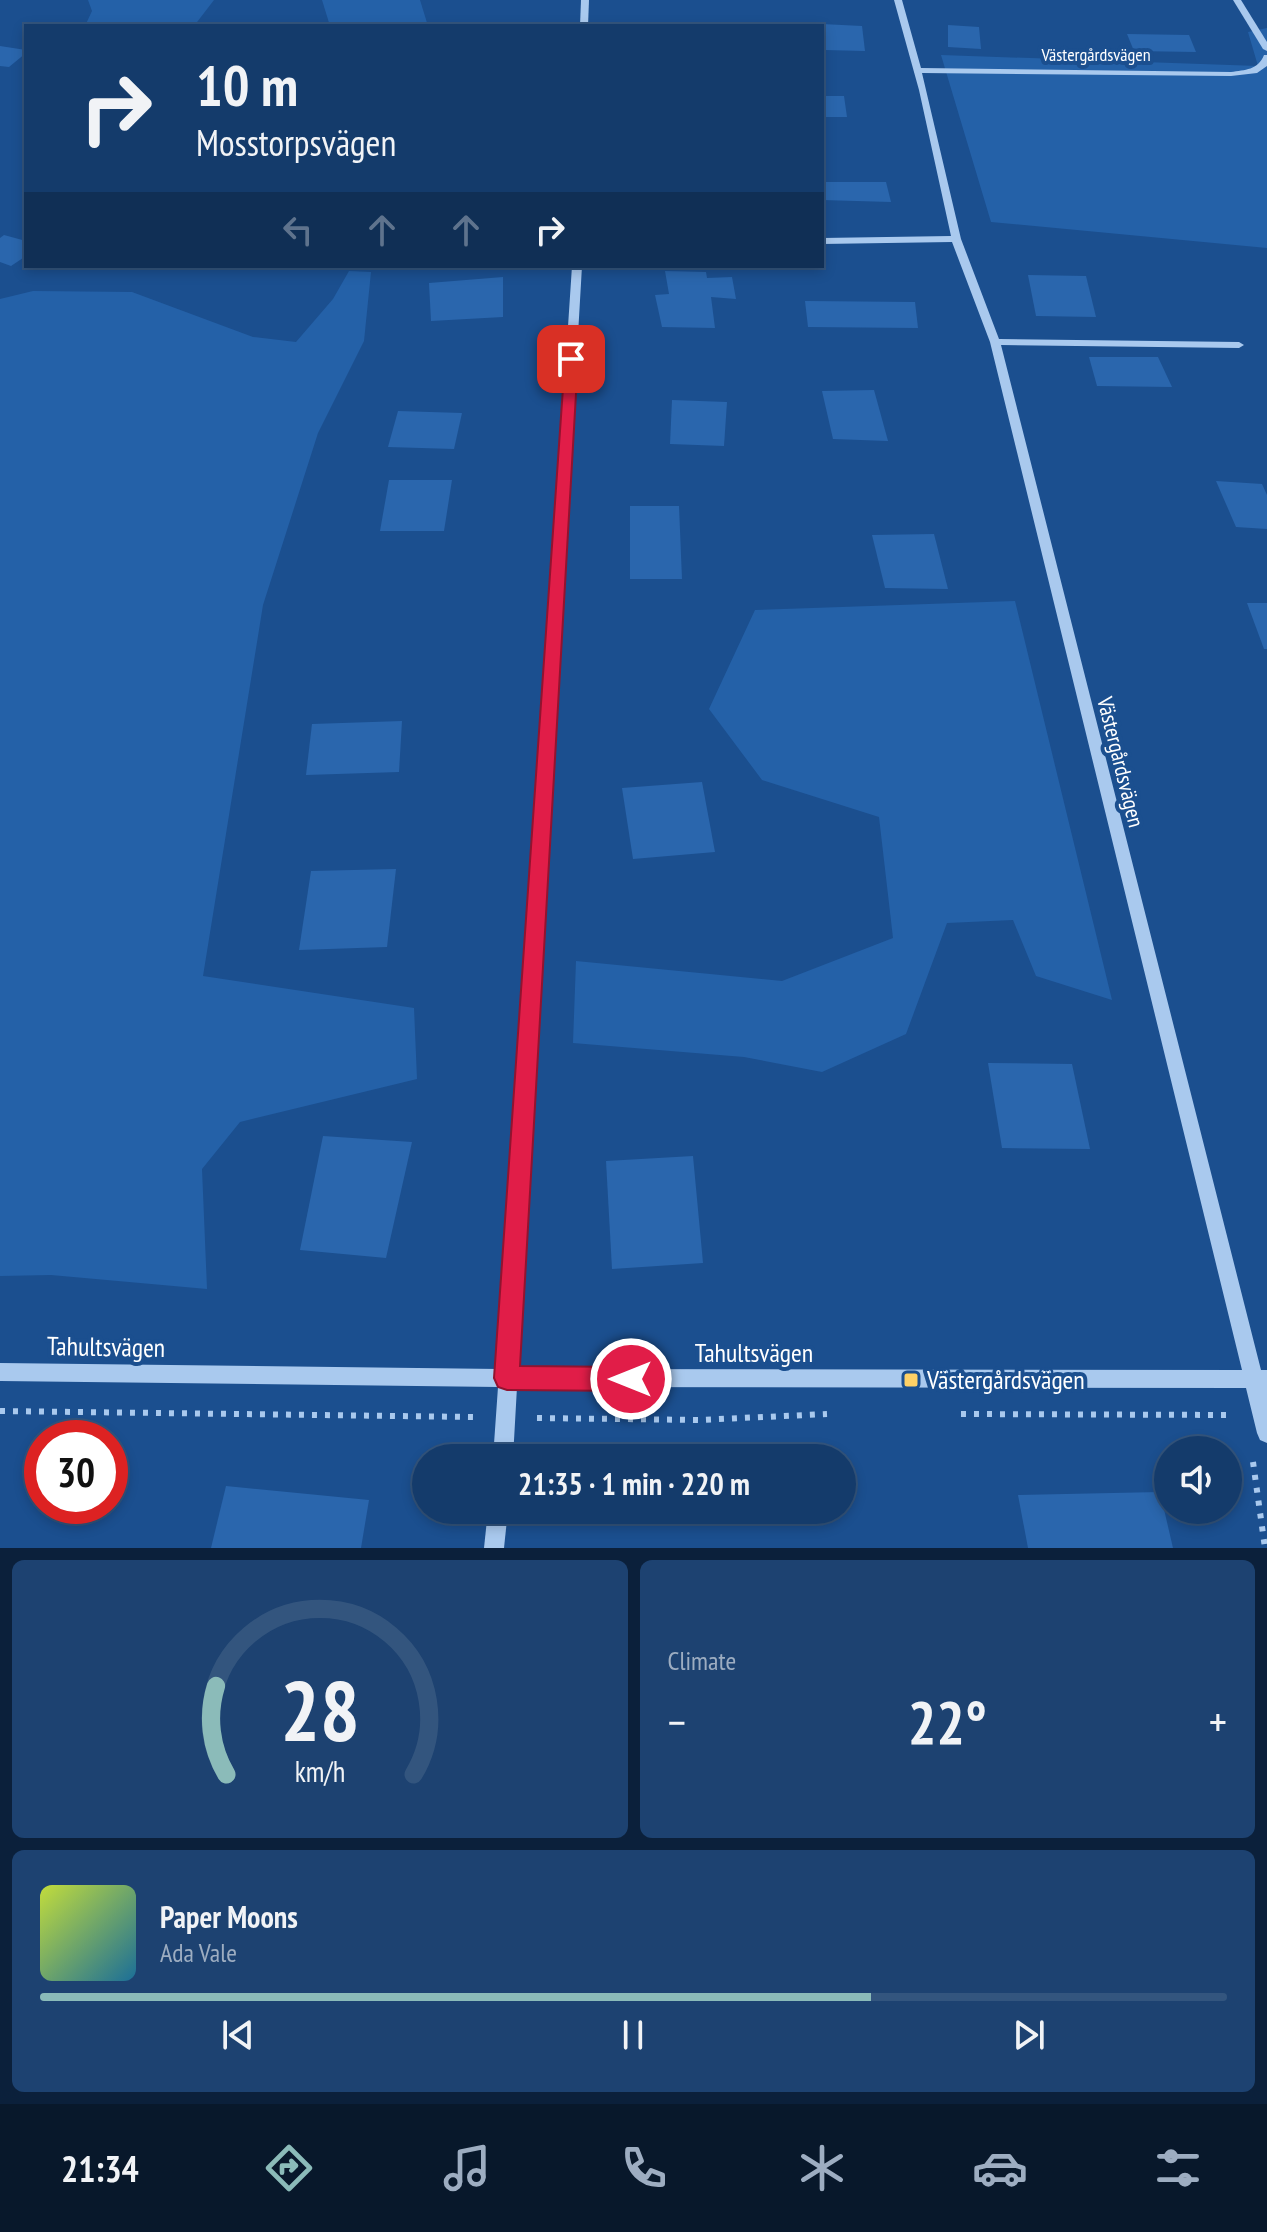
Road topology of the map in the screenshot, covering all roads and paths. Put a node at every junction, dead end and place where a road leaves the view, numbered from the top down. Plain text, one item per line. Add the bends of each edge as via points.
1 (585, 0) edge
2 (898, 0) edge
3 (1237, 0) edge
4 (584, 24) edge
5 (1267, 49) edge
6 (1267, 57) edge
7 (918, 70) junction
8 (956, 239) junction
9 (824, 241) edge
10 (577, 268) edge
11 (995, 342) junction
12 (1239, 345) dead end
13 (0, 1372) edge
14 (507, 1378) junction
15 (1259, 1379) edge
16 (0, 1411) edge
17 (840, 1413) dead end
18 (951, 1414) dead end
19 (1219, 1415) junction
20 (506, 1417) junction
21 (1265, 1424) edge
22 (1229, 1426) dead end
23 (504, 1444) edge
24 (1251, 1448) dead end
25 (497, 1524) edge
26 (494, 1548) edge
27 (1265, 1548) edge

1 - 4 street
2 - 7 street, Västergårdsvägen
3 - 5 street
6 - 7 street, Västergårdsvägen via 1254,71 1231,74
7 - 8 street, Västergårdsvägen
8 - 9 street
8 - 11 street, Västergårdsvägen
10 - 14 street
11 - 12 street
11 - 15 street, Västergårdsvägen
13 - 14 street, Tahultsvägen
14 - 15 street, Tahultsvägen
14 - 20 street
15 - 21 street, Västergårdsvägen
16 - 20 path
17 - 20 path via 699,1420
18 - 19 path
19 - 21 path
19 - 22 path
20 - 23 street
24 - 27 path
25 - 26 street

